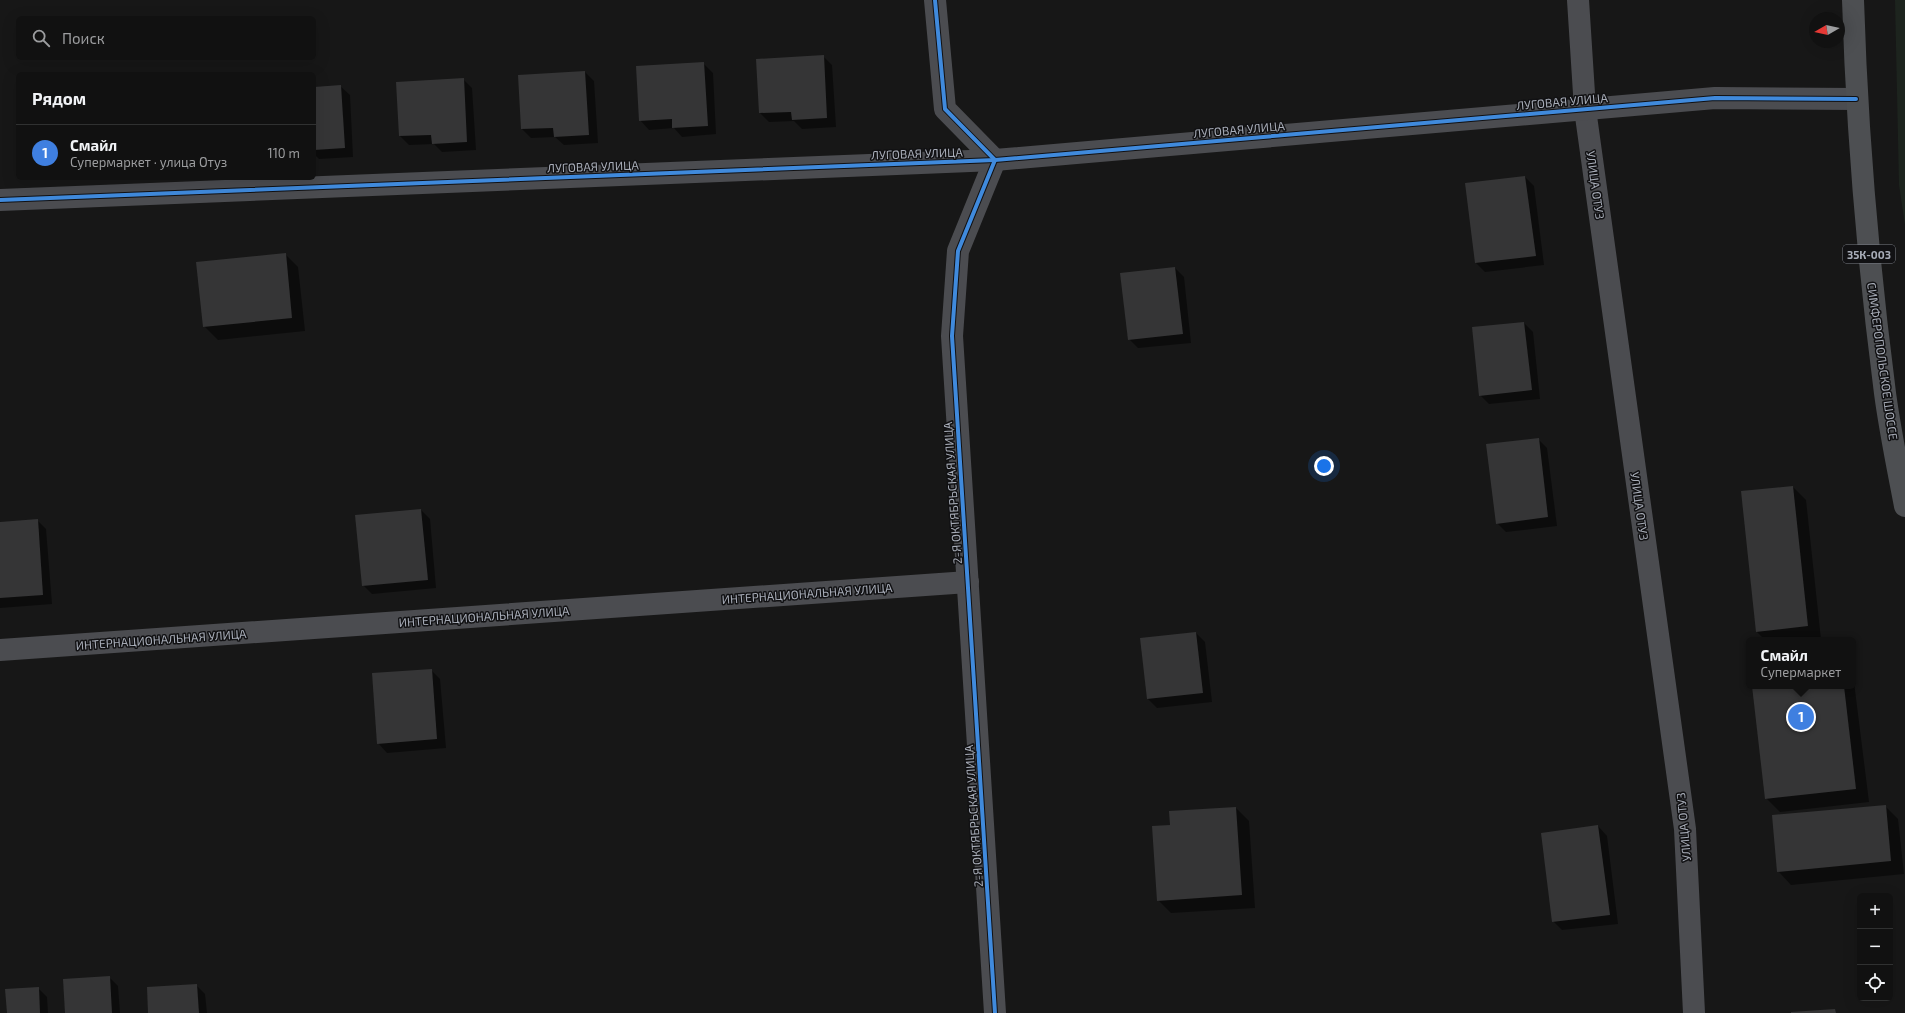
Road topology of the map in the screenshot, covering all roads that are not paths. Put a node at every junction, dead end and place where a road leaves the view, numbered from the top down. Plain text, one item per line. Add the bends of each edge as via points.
1 (935, 0) edge
2 (1578, 0) edge
3 (1853, 0) edge
4 (1856, 99) junction
5 (1585, 109) junction
6 (995, 160) junction
7 (0, 200) edge
8 (1905, 506) edge
9 (968, 582) junction
10 (0, 650) edge
11 (995, 1013) edge
12 (1694, 1013) edge

1 - 6 street via 945,109
2 - 5 street, УЛИЦА ОТУЗ
3 - 4 main road, СИМФЕРОПОЛЬСКОЕ ШОССЕ / 35К-003
4 - 5 street, ЛУГОВАЯ УЛИЦА via 1715,98
4 - 8 main road, СИМФЕРОПОЛЬСКОЕ ШОССЕ / 35К-003 via 1865,219 1885,394
5 - 6 street, ЛУГОВАЯ УЛИЦА
5 - 12 street, УЛИЦА ОТУЗ via 1685,829
6 - 7 street, ЛУГОВАЯ УЛИЦА
6 - 9 street, 2-Я ОКТЯБРЬСКАЯ УЛИЦА via 958,251 952,336
9 - 10 street, ИНТЕРНАЦИОНАЛЬНАЯ УЛИЦА
9 - 11 street, 2-Я ОКТЯБРЬСКАЯ УЛИЦА

